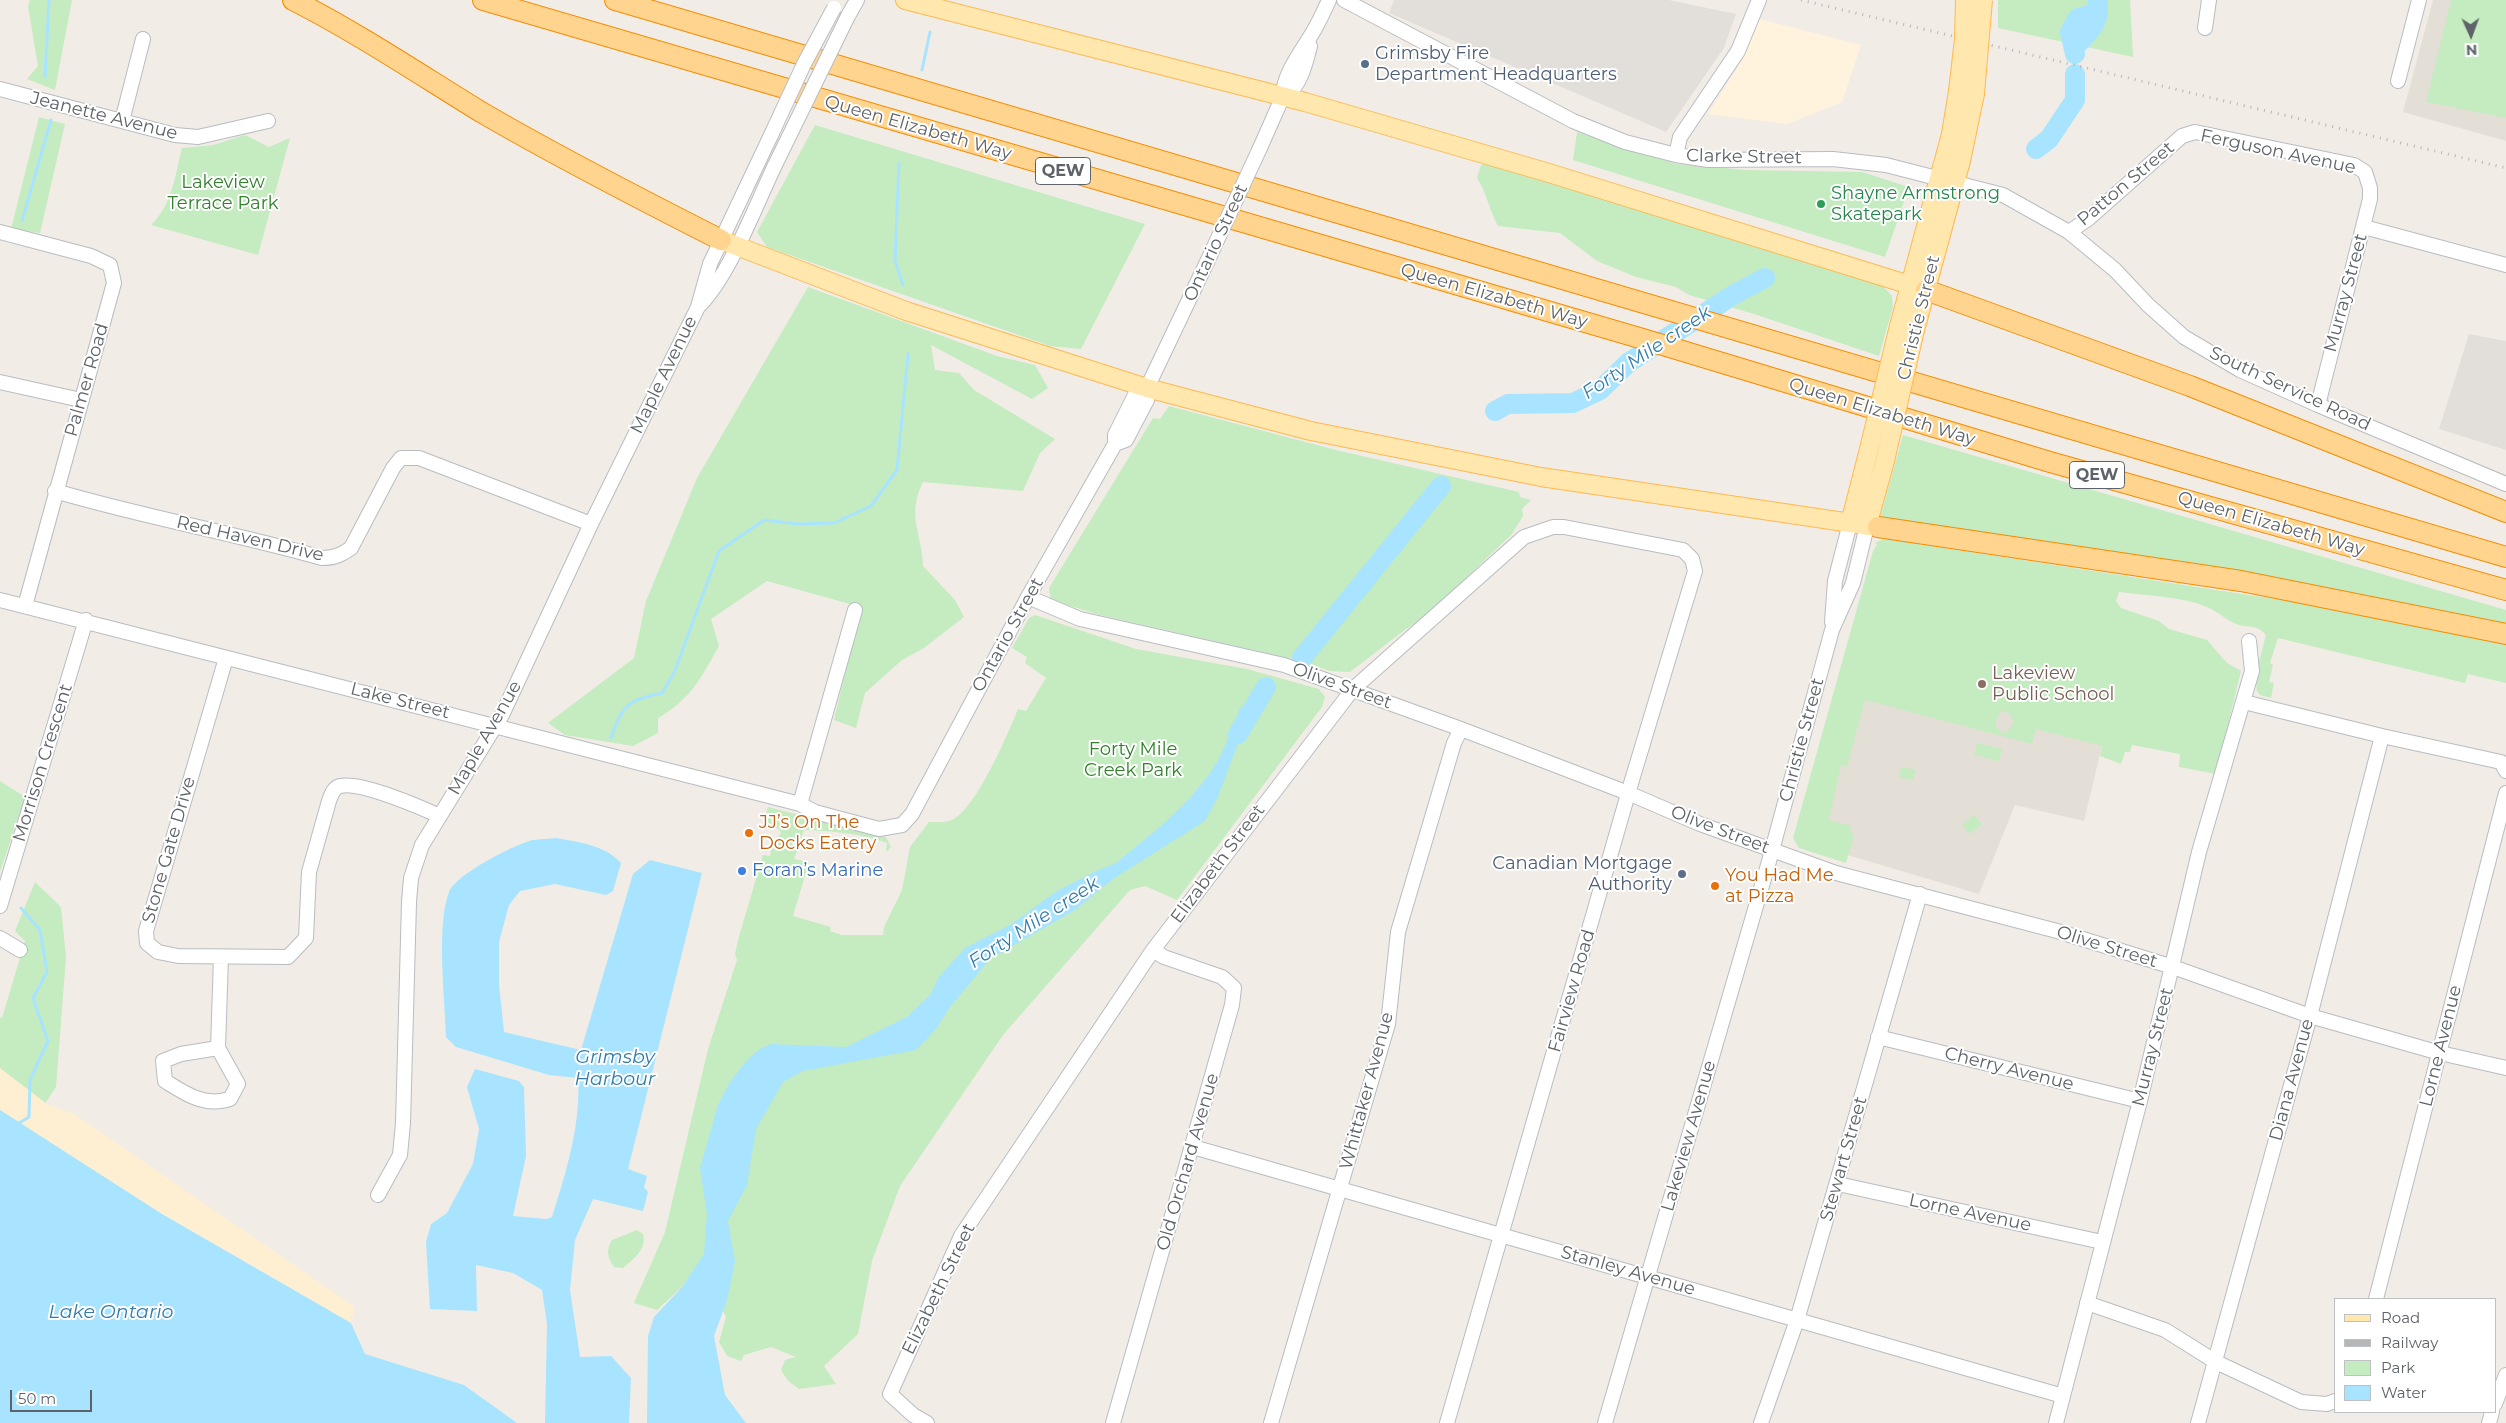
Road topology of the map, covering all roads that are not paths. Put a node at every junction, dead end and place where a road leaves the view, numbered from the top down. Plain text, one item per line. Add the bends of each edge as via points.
1 (293, 0) edge
2 (483, 0) edge
3 (615, 0) edge
4 (857, 0) edge
5 (905, 0) edge
6 (1329, 0) edge
7 (1344, 0) edge
8 (1759, 0) edge
9 (1965, 0) edge
10 (1983, 0) edge
11 (2209, 0) edge
12 (2419, 0) edge
13 (837, 4) edge
14 (2204, 28) dead end
15 (143, 39) dead end
16 (2398, 80) dead end
17 (0, 90) edge
18 (1283, 96) junction
19 (122, 121) junction
20 (268, 121) dead end
21 (2182, 136) joint
22 (1676, 155) junction
23 (1947, 180) junction
24 (2369, 180) joint
25 (2364, 227) junction
26 (0, 232) edge
27 (2069, 232) junction
28 (729, 243) junction
29 (2506, 265) edge
30 (1918, 287) junction
31 (1907, 328) junction
32 (0, 382) edge
33 (1147, 388) junction
34 (81, 400) junction
35 (2318, 405) junction
36 (2506, 484) edge
37 (55, 492) junction
38 (2506, 512) edge
39 (591, 524) junction
40 (1865, 526) junction
41 (2506, 558) edge
42 (1692, 559) joint
43 (2506, 590) edge
44 (1028, 597) junction
45 (0, 600) edge
46 (25, 606) junction
47 (855, 610) dead end
48 (86, 620) junction
49 (2506, 634) edge
50 (2250, 641) dead end
51 (226, 658) junction
52 (1353, 688) junction
53 (2244, 702) junction
54 (496, 725) junction
55 (1461, 729) junction
56 (2382, 736) junction
57 (2506, 771) edge
58 (1628, 793) junction
59 (2506, 793) edge
60 (800, 804) junction
61 (440, 816) junction
62 (902, 825) joint
63 (1772, 849) junction
64 (1920, 894) junction
65 (0, 906) edge
66 (0, 938) edge
67 (20, 950) dead end
68 (1153, 950) junction
69 (221, 957) junction
70 (2173, 967) junction
71 (2310, 1016) junction
72 (1878, 1037) junction
73 (218, 1048) junction
74 (2440, 1053) junction
75 (2506, 1068) edge
76 (2140, 1101) junction
77 (1193, 1147) junction
78 (1838, 1184) junction
79 (1341, 1188) junction
80 (378, 1195) dead end
81 (1501, 1236) junction
82 (2102, 1242) junction
83 (1649, 1276) junction
84 (2376, 1298) edge
85 (2087, 1304) junction
86 (1797, 1320) junction
87 (2216, 1362) junction
88 (2506, 1375) edge
89 (2063, 1396) junction
90 (2334, 1401) edge
91 (2496, 1401) edge
92 (927, 1423) edge
93 (1114, 1423) edge
94 (1271, 1423) edge
95 (1447, 1423) edge
96 (1605, 1423) edge
97 (1761, 1423) edge
98 (2056, 1423) edge
99 (2198, 1423) edge

1 - 28 highway via 331,19 482,112 617,188
2 - 43 highway, Queen Elizabeth Way / QEW via 2050,462
3 - 41 highway, Queen Elizabeth Way / QEW
4 - 28 street, Maple Avenue, bridge via 775,164
5 - 18 main road
6 - 18 street, Ontario Street via 1296,60 1283,88
7 - 22 street, Clarke Street via 1573,121 1625,142
8 - 22 street via 1738,51 1680,137
9 - 23 main road, Christie Street, bridge via 1964,39
10 - 23 main road, Christie Street, bridge via 1975,94 1962,161
11 - 14 street
12 - 16 street
13 - 28 street, Maple Avenue, bridge via 804,64 760,159
15 - 19 street
17 - 19 street, Jeanette Avenue
18 - 30 main road via 1549,173
18 - 33 street, Ontario Street, bridge
19 - 20 street, Jeanette Avenue via 175,135 198,137
21 - 24 street, Ferguson Avenue via 2195,132 2354,165 2365,172
21 - 27 street, Patton Street
22 - 23 street, Clarke Street via 1708,160 1833,159 1886,165
23 - 27 street, South Service Road via 2004,195
23 - 30 main road, Christie Street
24 - 25 street, Murray Street via 2370,199
25 - 29 street
25 - 35 street, Murray Street
26 - 34 street, Palmer Road via 91,256 110,265 114,283
27 - 35 street, South Service Road via 2115,270 2184,337 2240,370
28 - 33 main road via 906,311
28 - 39 street, Maple Avenue via 710,264 698,307
30 - 31 main road, Christie Street
30 - 38 highway via 2190,386
31 - 40 main road, Christie Street, bridge via 1885,461
31 - 40 main road, Christie Street, bridge via 1867,457
32 - 34 street
33 - 40 main road via 1311,431 1462,463
33 - 44 street, Ontario Street via 1136,395 1114,436 1115,444
34 - 37 street, Palmer Road
35 - 36 street, South Service Road
37 - 39 street, Red Haven Drive via 330,558 351,548 401,458 419,458
37 - 46 street, Palmer Road
39 - 54 street, Maple Avenue
40 - 49 highway via 2241,581
40 - 63 street, Christie Street via 1835,581 1832,630
42 - 52 street, Elizabeth Street via 1683,550 1564,528 1553,527 1524,537
42 - 58 street, Fairview Road via 1695,571
44 - 52 street, Olive Street via 1080,619 1284,665
44 - 62 street, Ontario Street via 912,814
45 - 46 street, Lake Street
46 - 48 street, Lake Street
47 - 60 street
48 - 51 street, Lake Street
48 - 65 street, Morrison Crescent
50 - 53 street, Murray Street via 2252,671
51 - 54 street, Lake Street
51 - 69 street, Stone Gate Drive via 146,931 147,943 158,952
52 - 55 street, Olive Street
52 - 68 street, Elizabeth Street
53 - 56 street
53 - 70 street, Murray Street via 2199,852
54 - 60 street, Lake Street
54 - 61 street, Maple Avenue
55 - 58 street, Olive Street
55 - 79 street, Whittaker Avenue via 1454,743 1398,932 1388,1024
56 - 57 street via 2501,762
56 - 71 street, Diana Avenue
58 - 63 street, Olive Street via 1700,824
58 - 81 street, Fairview Road
59 - 74 street, Lorne Avenue
60 - 62 street, Lake Street via 815,812 879,829
61 - 69 street, Stone Gate Drive via 358,787 339,786 329,801 309,872 306,938 288,957
61 - 80 street, Maple Avenue via 422,845 411,878 400,1155
63 - 64 street, Olive Street via 1836,873
63 - 83 street, Lakeview Avenue
64 - 70 street, Olive Street
64 - 72 street, Stewart Street
66 - 67 street
68 - 77 street, Old Orchard Avenue via 1164,957 1222,977 1234,988
68 - 92 street, Elizabeth Street via 961,1236 890,1394
69 - 73 street
70 - 71 street, Olive Street
70 - 76 street, Murray Street
71 - 74 street, Olive Street
71 - 87 street, Diana Avenue
72 - 76 street, Cherry Avenue
72 - 78 street, Stewart Street
73 - 73 street via 181,1054 163,1061 165,1081 197,1100 219,1103 230,1099 238,1084
74 - 75 street, Olive Street
74 - 84 street, Lorne Avenue
76 - 82 street, Murray Street
77 - 79 street, Stanley Avenue
77 - 93 street, Old Orchard Avenue
78 - 82 street, Lorne Avenue
78 - 86 street, Stewart Street
79 - 81 street, Stanley Avenue
79 - 94 street, Whittaker Avenue
81 - 83 street, Stanley Avenue
81 - 95 street, Fairview Road
82 - 85 street, Murray Street
83 - 86 street, Stanley Avenue
83 - 96 street, Lakeview Avenue
85 - 87 street via 2165,1330
85 - 89 street, Murray Street
86 - 89 street, Stanley Avenue
86 - 97 street, Stewart Street
87 - 90 street via 2301,1402
87 - 99 street, Diana Avenue
88 - 91 street
89 - 98 street, Murray Street

